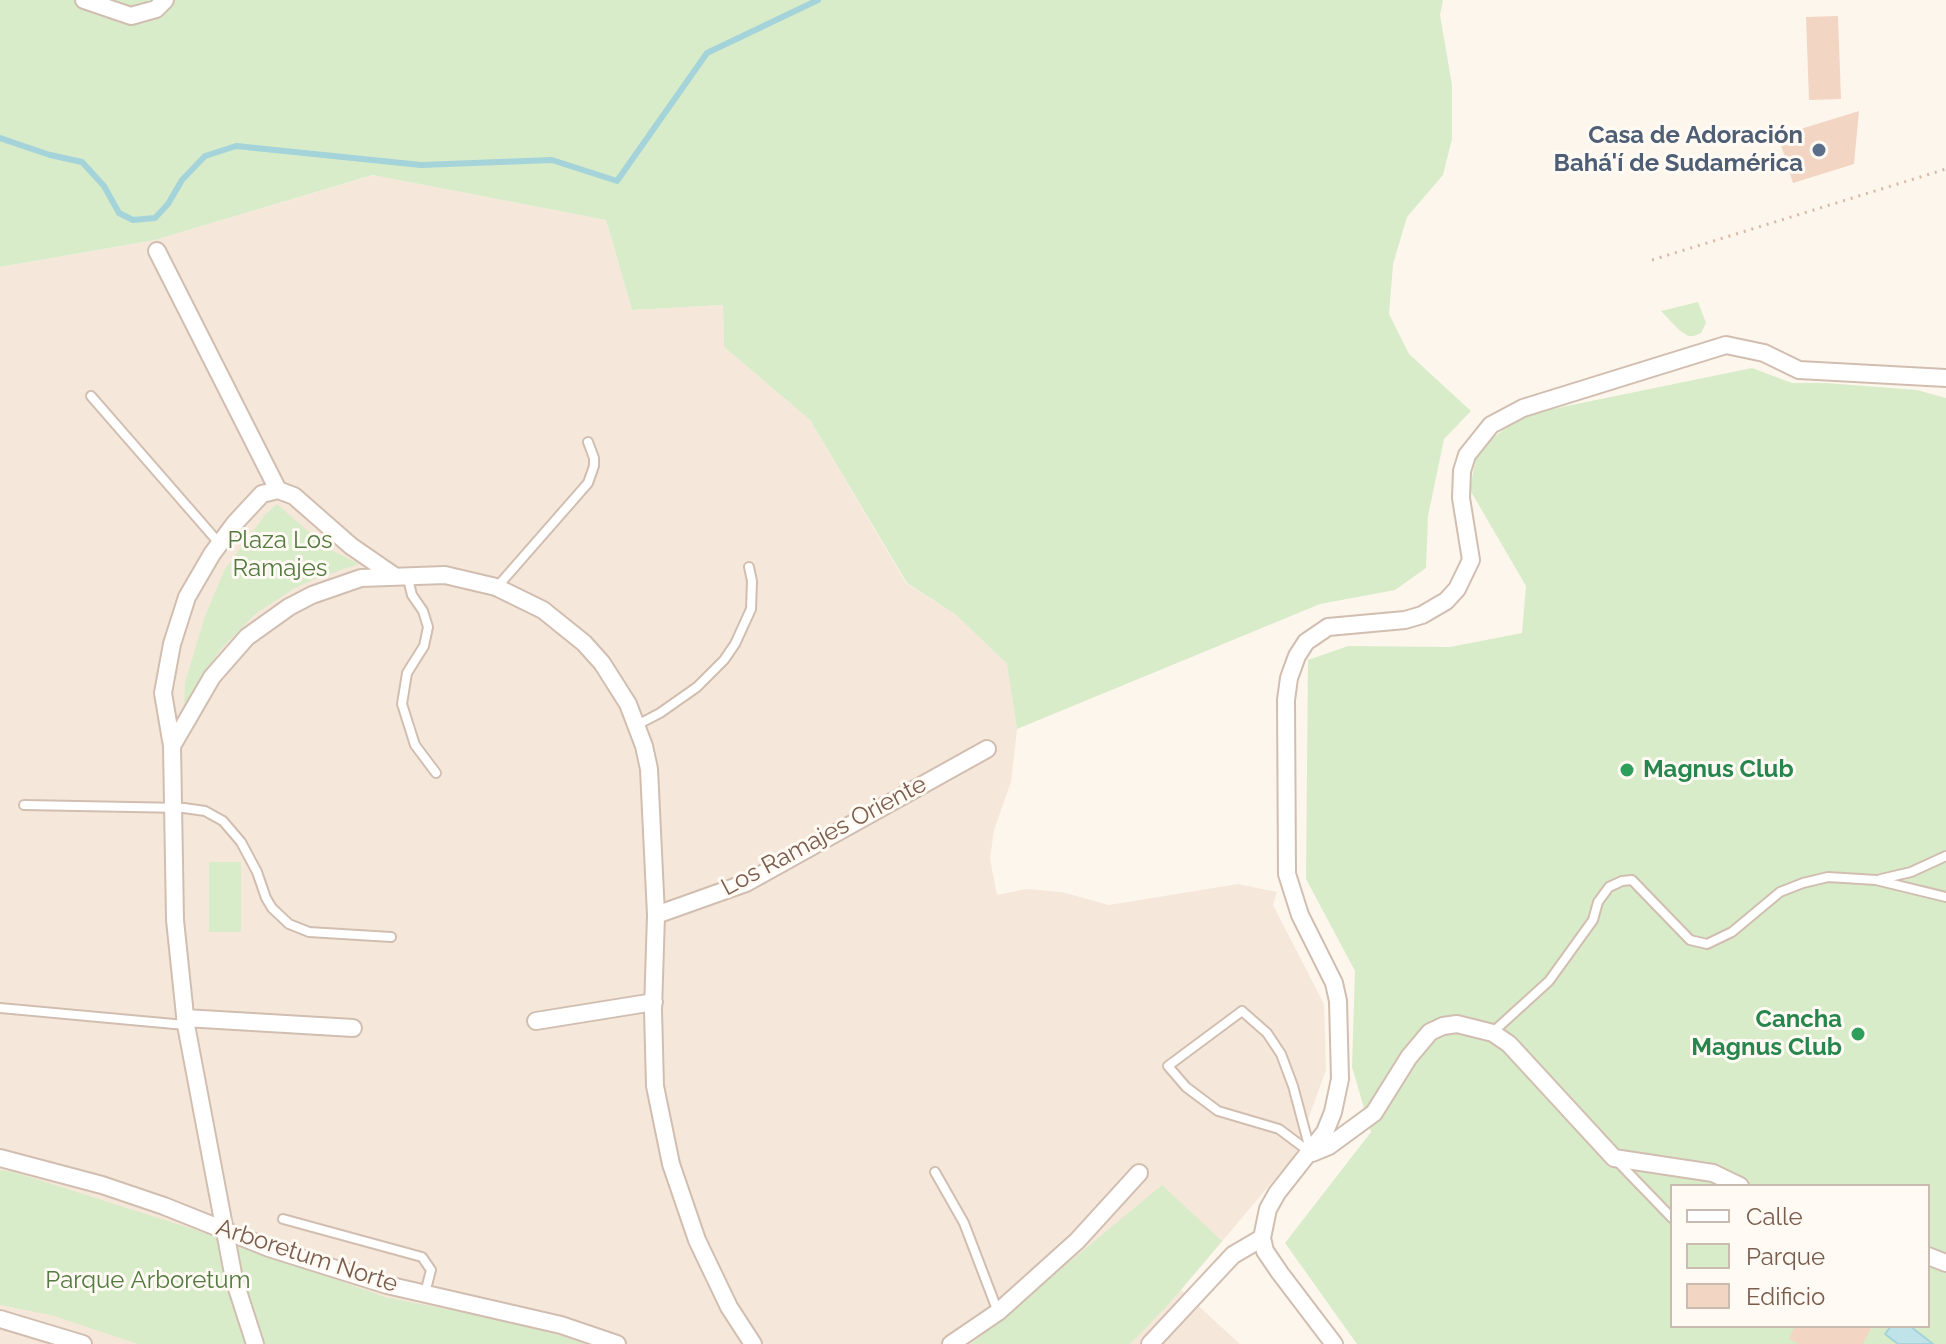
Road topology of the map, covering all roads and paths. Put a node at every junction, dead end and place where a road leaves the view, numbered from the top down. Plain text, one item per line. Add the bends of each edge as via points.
1 (84, 0) edge
2 (165, 0) edge
3 (1946, 169) edge
4 (157, 251) dead end
5 (1652, 260) dead end
6 (1946, 378) edge
7 (91, 396) dead end
8 (588, 442) dead end
9 (278, 490) junction
10 (220, 544) junction
11 (749, 567) dead end
12 (400, 575) junction
13 (496, 587) junction
14 (637, 725) junction
15 (172, 746) junction
16 (987, 749) dead end
17 (436, 773) dead end
18 (24, 805) dead end
19 (173, 809) junction
20 (1946, 856) edge
21 (1876, 880) junction
22 (1946, 897) edge
23 (656, 915) junction
24 (391, 937) dead end
25 (654, 1002) junction
26 (0, 1008) edge
27 (186, 1021) junction
28 (536, 1021) dead end
29 (353, 1028) dead end
30 (1493, 1033) junction
31 (1311, 1153) junction
32 (0, 1158) edge
33 (1614, 1158) junction
34 (935, 1172) dead end
35 (1139, 1173) dead end
36 (1736, 1184) edge
37 (1670, 1216) edge
38 (283, 1219) dead end
39 (224, 1229) junction
40 (1262, 1238) junction
41 (425, 1293) junction
42 (998, 1312) junction
43 (0, 1319) edge
44 (83, 1344) edge
45 (255, 1344) edge
46 (617, 1344) edge
47 (753, 1344) edge
48 (951, 1344) edge
49 (1150, 1344) edge
50 (1334, 1344) edge

1 - 2 street via 131,16 156,9
3 - 5 path
4 - 9 street
6 - 31 street via 1799,370 1764,353 1726,345 1523,408 1491,425 1467,455 1461,498 1471,560 1446,601 1405,620 1328,627 1306,642 1289,678 1286,700 1287,874 1300,915 1334,983 1340,1050 1333,1112
7 - 10 lane
8 - 13 lane via 594,466 588,483
9 - 10 street via 262,494
9 - 12 street via 294,496 351,546
10 - 15 street via 187,597 172,644 163,693
11 - 14 lane via 751,609 730,652 682,699
12 - 13 street via 445,575
12 - 15 street via 336,585 268,621 212,677
12 - 17 lane via 428,627 424,646 407,673 402,704 415,745
13 - 14 street via 543,610 584,643 617,684
14 - 23 street via 652,791
15 - 19 street
16 - 23 street, Los Ramajes Oriente via 746,883
18 - 19 lane
19 - 24 lane via 195,808 223,821 251,858 272,908 289,924 309,932
19 - 27 street via 175,920
20 - 21 lane
21 - 22 lane
21 - 30 lane via 1828,877 1803,883 1780,892 1732,932 1707,944 1690,940 1632,880 1622,881 1609,887 1598,902 1593,920 1549,981
23 - 25 street
25 - 28 street
25 - 47 street via 655,1086 671,1164 697,1240
26 - 27 lane
27 - 29 street
27 - 39 street
30 - 31 street via 1457,1024 1430,1032 1374,1113
30 - 33 street
31 - 31 lane via 1281,1054 1242,1011 1168,1066 1218,1111 1279,1129
31 - 40 street via 1277,1193
32 - 39 street, Arboretum Norte via 102,1185
33 - 36 street via 1713,1173
33 - 37 lane
34 - 42 lane via 964,1223
35 - 42 street via 1077,1241
38 - 41 lane via 422,1257 431,1270
39 - 41 street, Arboretum Norte via 269,1248
39 - 45 street
40 - 49 street via 1233,1255
40 - 50 street via 1265,1251
41 - 46 street, Arboretum Norte
42 - 48 street
43 - 44 street

